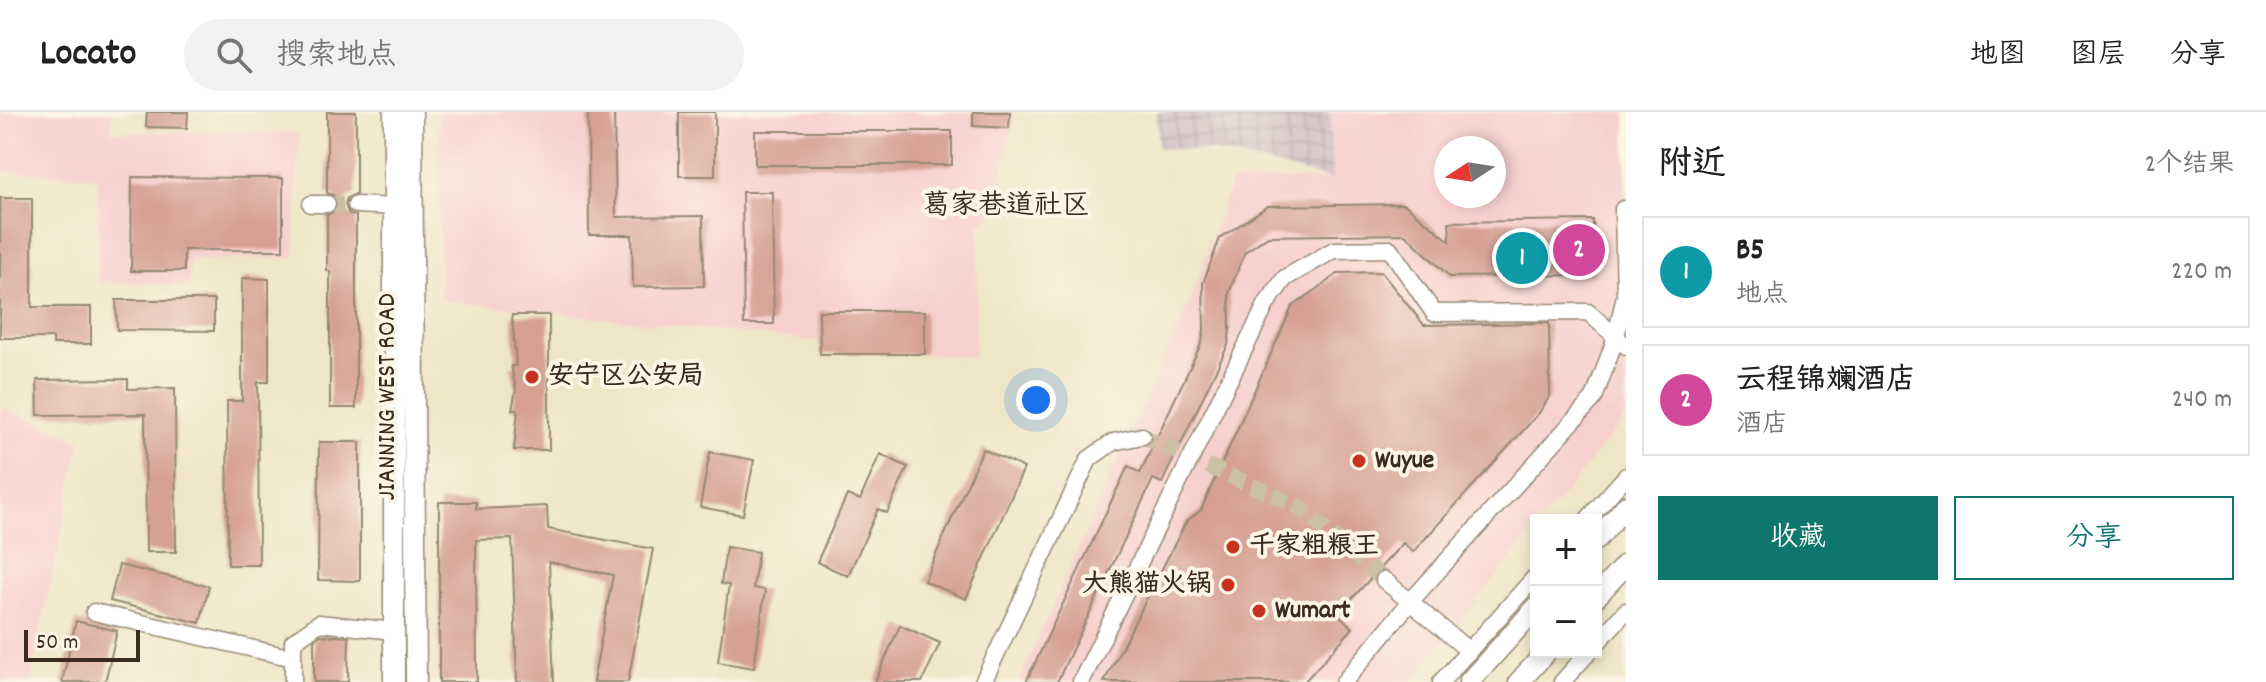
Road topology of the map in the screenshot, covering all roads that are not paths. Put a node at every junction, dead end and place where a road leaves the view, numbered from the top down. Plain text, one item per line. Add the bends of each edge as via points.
1 (394, 112) edge
2 (412, 112) edge
3 (356, 205) tunnel mouth
4 (394, 207) junction
5 (1623, 209) dead end
6 (1621, 341) edge
7 (1142, 436) tunnel mouth
8 (1626, 476) edge
9 (1626, 506) edge
10 (1592, 514) edge
11 (1602, 533) edge
12 (1626, 564) edge
13 (1384, 580) tunnel mouth
14 (1530, 583) edge
15 (1602, 590) edge
16 (1410, 602) junction
17 (1626, 611) edge
18 (94, 612) dead end
19 (1530, 615) edge
20 (394, 631) junction
21 (1602, 637) edge
22 (1469, 651) junction
23 (293, 658) junction
24 (1541, 658) edge
25 (1584, 658) edge
26 (293, 682) edge
27 (394, 682) edge
28 (416, 682) edge
29 (983, 682) edge
30 (1081, 682) edge
31 (1344, 682) edge
32 (1441, 682) edge
33 (1469, 682) edge
34 (1519, 682) edge
35 (1562, 682) edge

1 - 4 main road, JIANNING WEST ROAD
2 - 28 main road, JIANNING WEST ROAD
3 - 4 street
4 - 20 main road, JIANNING WEST ROAD
5 - 6 street
6 - 16 street via 1594,398
6 - 30 street via 1588,312 1434,313 1390,249 1334,250 1285,278 1267,303
7 - 29 street via 1113,442 1089,459
8 - 10 street
9 - 11 main road
12 - 15 main road
13 - 16 street
14 - 22 street
16 - 22 street
16 - 31 street
17 - 21 street
18 - 23 street
19 - 33 main road
20 - 23 street via 319,623 293,642
20 - 27 main road, JIANNING WEST ROAD
22 - 32 street
23 - 26 street
24 - 34 main road
25 - 35 street

